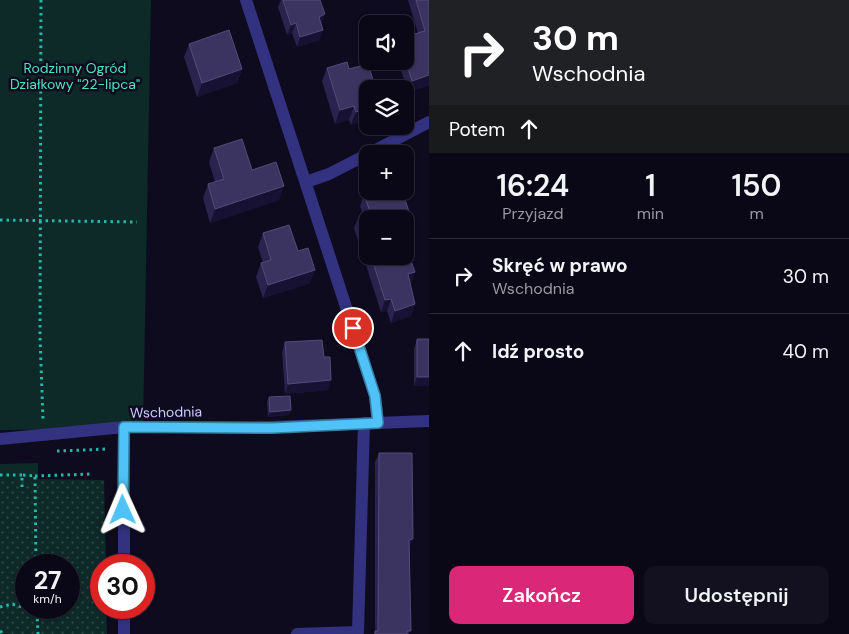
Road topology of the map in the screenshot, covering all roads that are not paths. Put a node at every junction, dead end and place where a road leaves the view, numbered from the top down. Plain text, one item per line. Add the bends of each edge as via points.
1 (246, 0) edge
2 (429, 122) edge
3 (385, 145) edge
4 (359, 159) edge
5 (306, 182) junction
6 (429, 421) edge
7 (364, 423) junction
8 (378, 423) junction
9 (124, 427) junction
10 (0, 439) edge
11 (124, 554) edge
12 (124, 619) edge
13 (358, 633) edge
14 (124, 634) edge
15 (297, 634) edge

1 - 5 street
2 - 3 street
4 - 5 street
5 - 8 street via 375,396
6 - 8 street, Wschodnia
7 - 8 street, Wschodnia
7 - 9 street, Wschodnia via 272,428
7 - 13 street
9 - 10 street, Wschodnia
9 - 11 street
12 - 14 street
13 - 15 street

